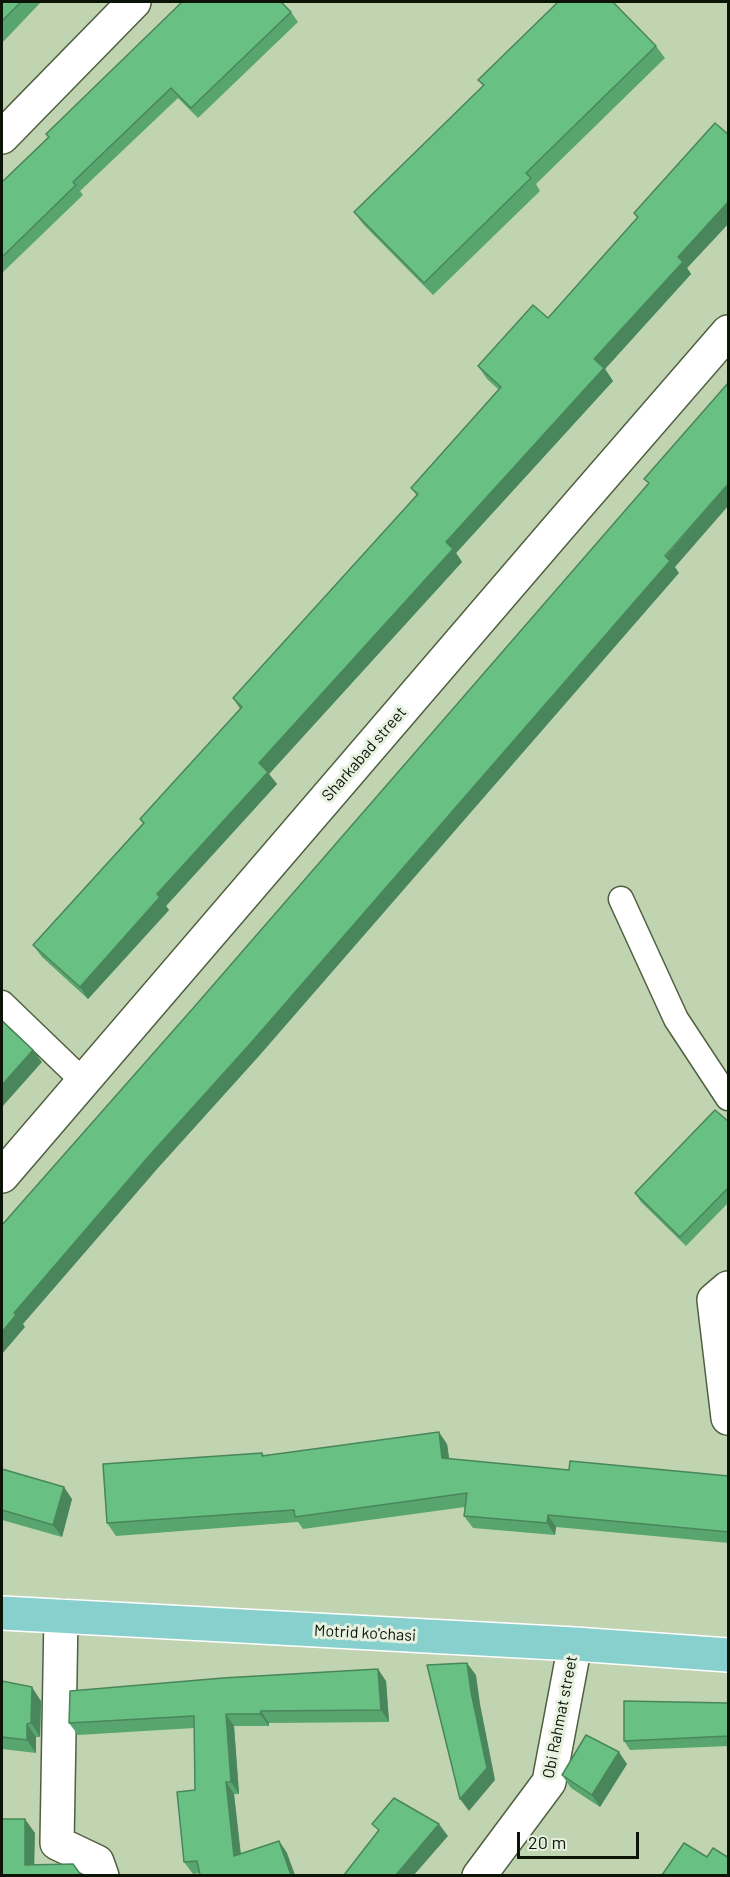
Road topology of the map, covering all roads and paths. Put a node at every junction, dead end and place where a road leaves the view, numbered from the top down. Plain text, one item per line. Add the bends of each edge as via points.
1 (134, 2) edge
2 (2, 137) edge
3 (729, 332) edge
4 (621, 899) dead end
5 (2, 1003) edge
6 (83, 1081) junction
7 (729, 1098) edge
8 (2, 1176) edge
9 (729, 1288) edge
10 (729, 1418) edge
11 (2, 1613) edge
12 (61, 1616) junction
13 (575, 1644) junction
14 (729, 1655) edge
15 (102, 1875) edge
16 (478, 1875) edge

1 - 2 street
3 - 6 street, Sharkabad street
4 - 7 lane via 676,1019
5 - 6 lane
6 - 8 street, Sharkabad street
9 - 10 street via 714,1300
11 - 12 main road, Motrid ko'chasi
12 - 13 main road, Motrid ko'chasi
12 - 15 street via 57,1844 97,1862
13 - 14 main road, Motrid ko'chasi
13 - 16 street, Obi Rahmat street via 549,1782

